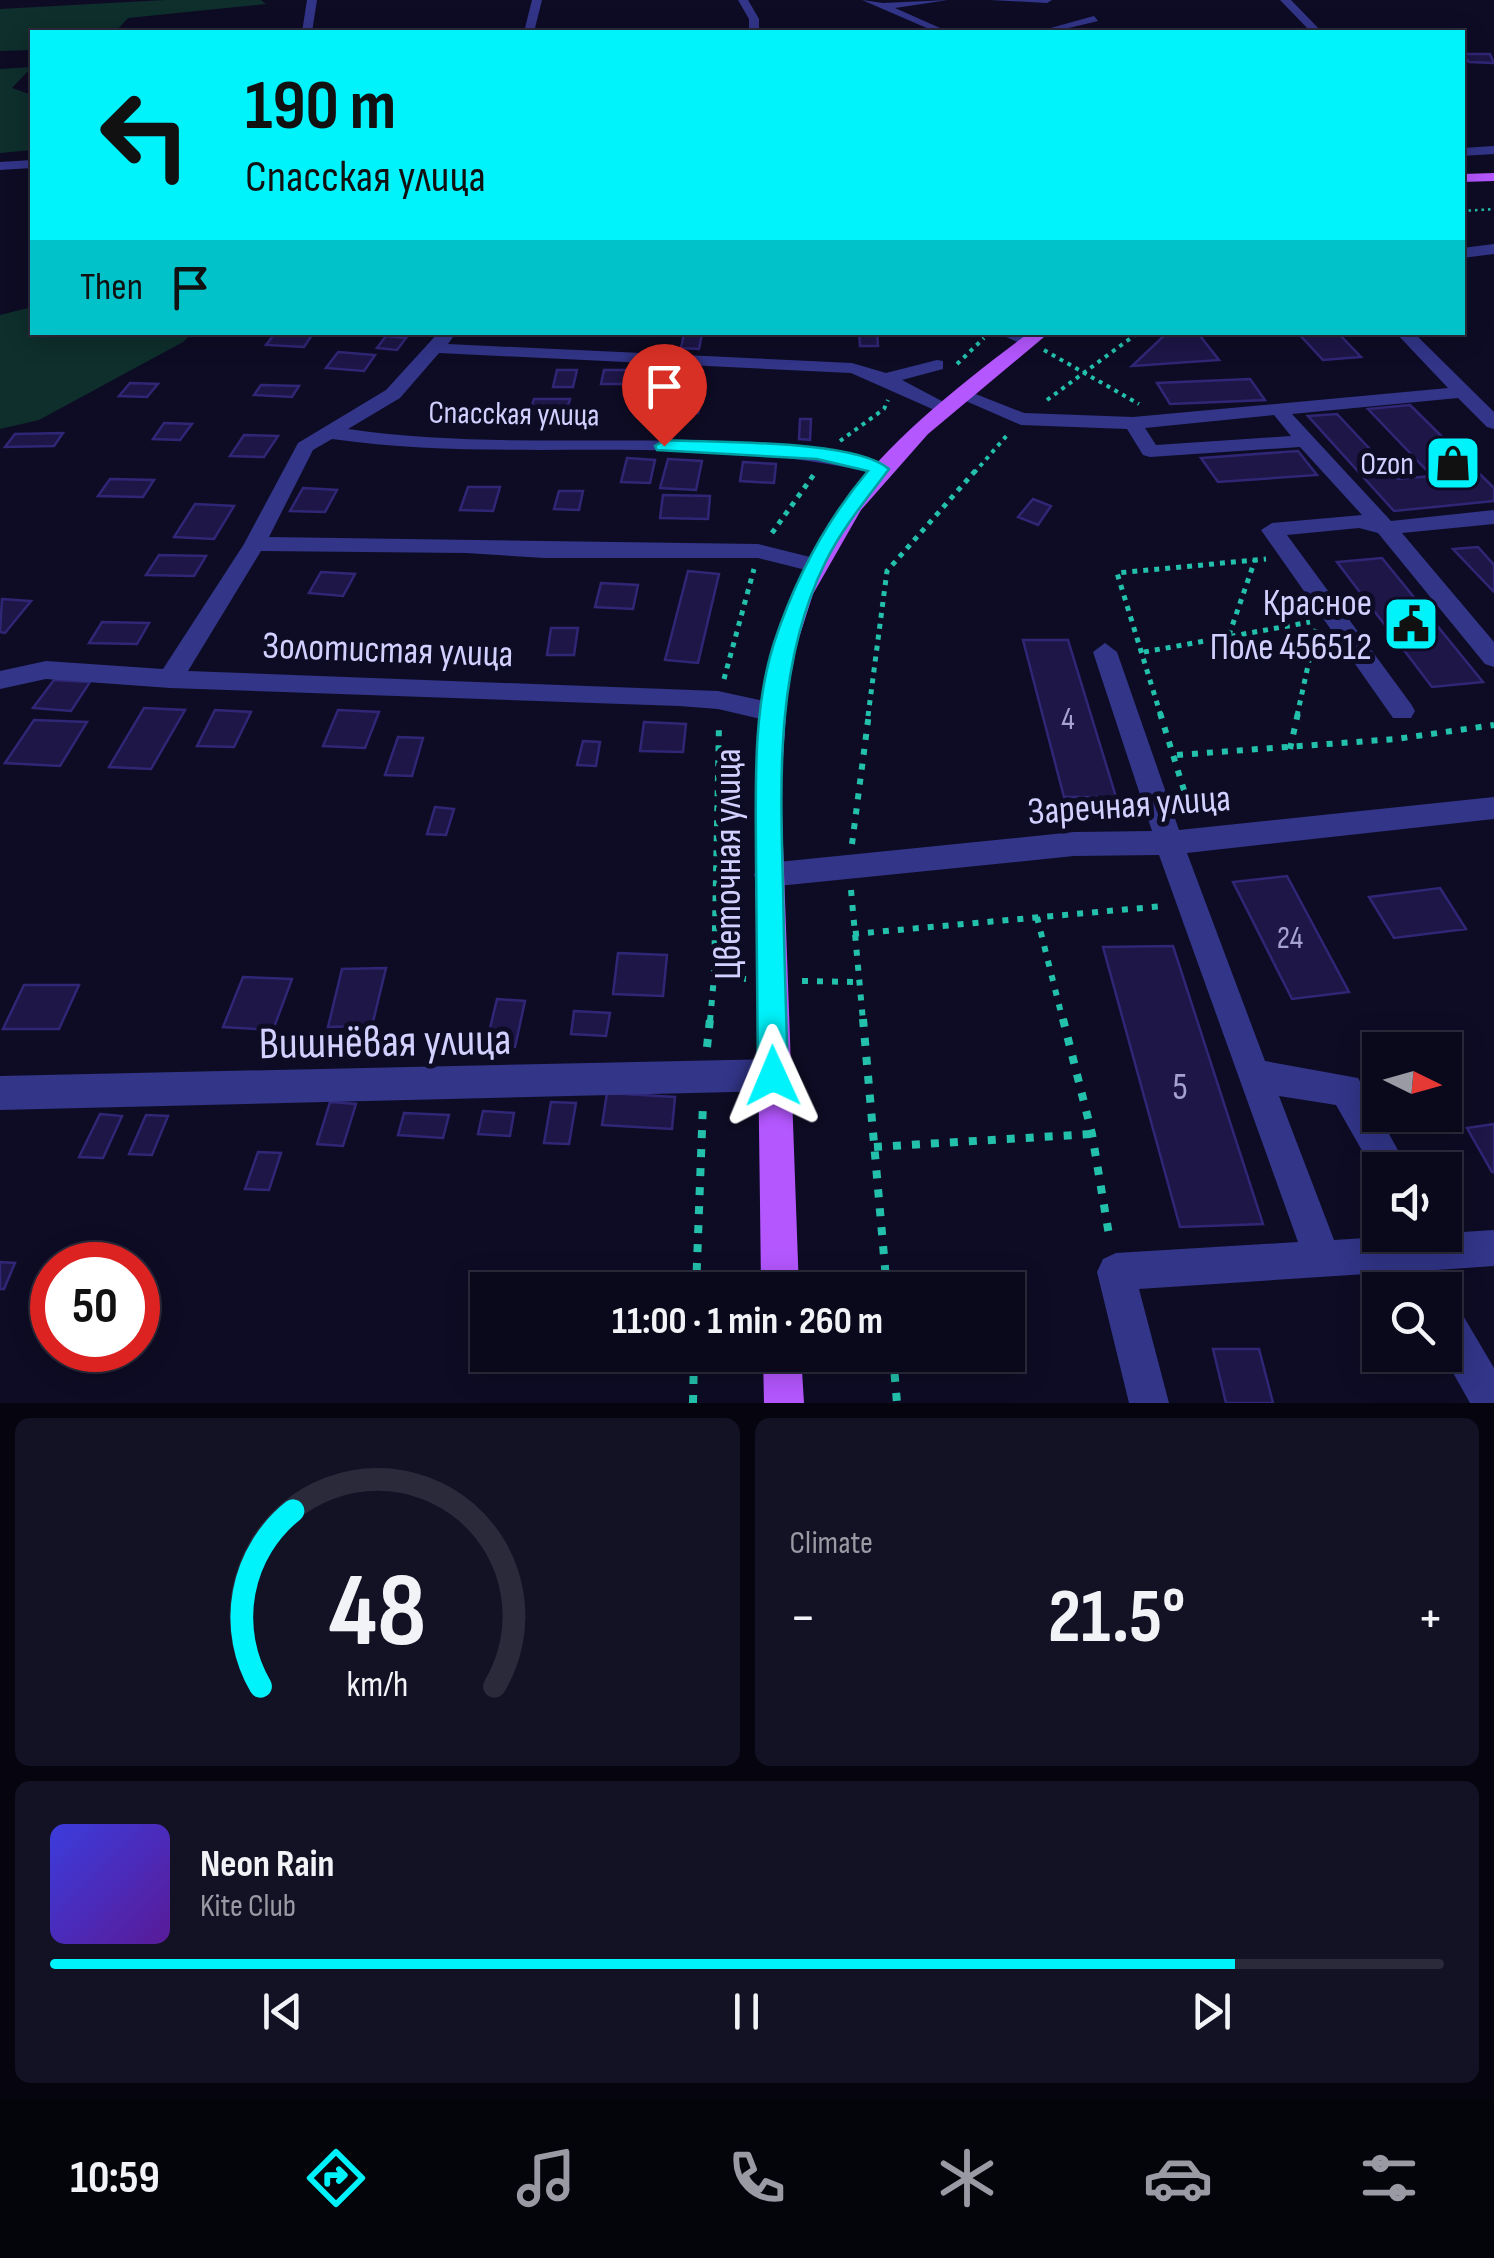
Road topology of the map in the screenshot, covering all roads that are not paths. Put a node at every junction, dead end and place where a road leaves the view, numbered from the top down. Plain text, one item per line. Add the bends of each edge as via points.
1 (312, 0) edge
2 (538, 0) edge
3 (743, 0) edge
4 (943, 0) edge
5 (995, 0) edge
6 (1047, 0) edge
7 (1284, 0) edge
8 (873, 3) edge
9 (1094, 19) dead end
10 (307, 30) edge
11 (530, 30) edge
12 (754, 30) edge
13 (939, 30) edge
14 (1049, 30) edge
15 (1316, 30) edge
16 (1494, 150) edge
17 (1465, 152) edge
18 (30, 164) edge
19 (0, 166) edge
20 (1466, 175) edge
21 (1494, 177) edge
22 (1494, 249) edge
23 (1465, 253) edge
24 (1406, 335) edge
25 (1025, 336) edge
26 (441, 340) edge
27 (936, 365) dead end
28 (886, 380) junction
29 (1461, 392) junction
30 (954, 401) junction
31 (1281, 412) junction
32 (1494, 422) edge
33 (1133, 424) junction
34 (326, 432) junction
35 (1304, 441) junction
36 (880, 469) junction
37 (1494, 517) edge
38 (1386, 528) junction
39 (255, 544) junction
40 (814, 565) junction
41 (1104, 652) dead end
42 (1494, 658) edge
43 (170, 679) junction
44 (0, 680) edge
45 (773, 712) junction
46 (1394, 718) road end
47 (1494, 808) edge
48 (1171, 843) junction
49 (768, 876) junction
50 (773, 1076) junction
51 (1254, 1076) junction
52 (0, 1093) edge
53 (1382, 1152) edge
54 (1462, 1247) edge
55 (1494, 1248) edge
56 (1366, 1252) edge
57 (1324, 1259) junction
58 (779, 1272) edge
59 (1462, 1350) edge
60 (783, 1372) edge
61 (784, 1403) edge
62 (1149, 1403) edge
63 (1492, 1403) edge

1 - 10 street
2 - 11 street
3 - 12 street
4 - 8 street
5 - 6 street
7 - 15 street
8 - 13 street
9 - 14 street
16 - 17 street
18 - 19 street
20 - 21 main road
22 - 23 street
24 - 29 street
25 - 30 main road, Цветочная улица
26 - 28 street via 522,356 852,368
26 - 34 street via 393,394
27 - 28 street
28 - 30 street
29 - 31 street
29 - 32 street
30 - 33 street via 1021,420
30 - 36 main road, Цветочная улица
31 - 33 street
31 - 35 street
33 - 35 street via 1150,451
34 - 36 street, Спасская улица via 435,443 817,453
34 - 39 street via 305,447
35 - 38 street
36 - 40 main road, Цветочная улица
37 - 38 street
38 - 42 street
38 - 46 street via 1358,520 1272,530
39 - 40 street via 758,551
39 - 43 street
40 - 45 main road, Цветочная улица via 784,646
41 - 48 street
43 - 44 street, Золотистая улица via 46,670
43 - 45 street, Золотистая улица via 718,700
45 - 49 main road, Цветочная улица
47 - 48 street, Заречная улица
48 - 49 street, Заречная улица via 1074,844
48 - 51 street
49 - 50 main road, Цветочная улица
50 - 52 street, Вишнёвая улица
50 - 58 main road, Цветочная улица
51 - 53 street via 1346,1090
51 - 57 street
54 - 55 street
56 - 57 street
57 - 62 street via 1116,1272
59 - 63 street
60 - 61 main road

